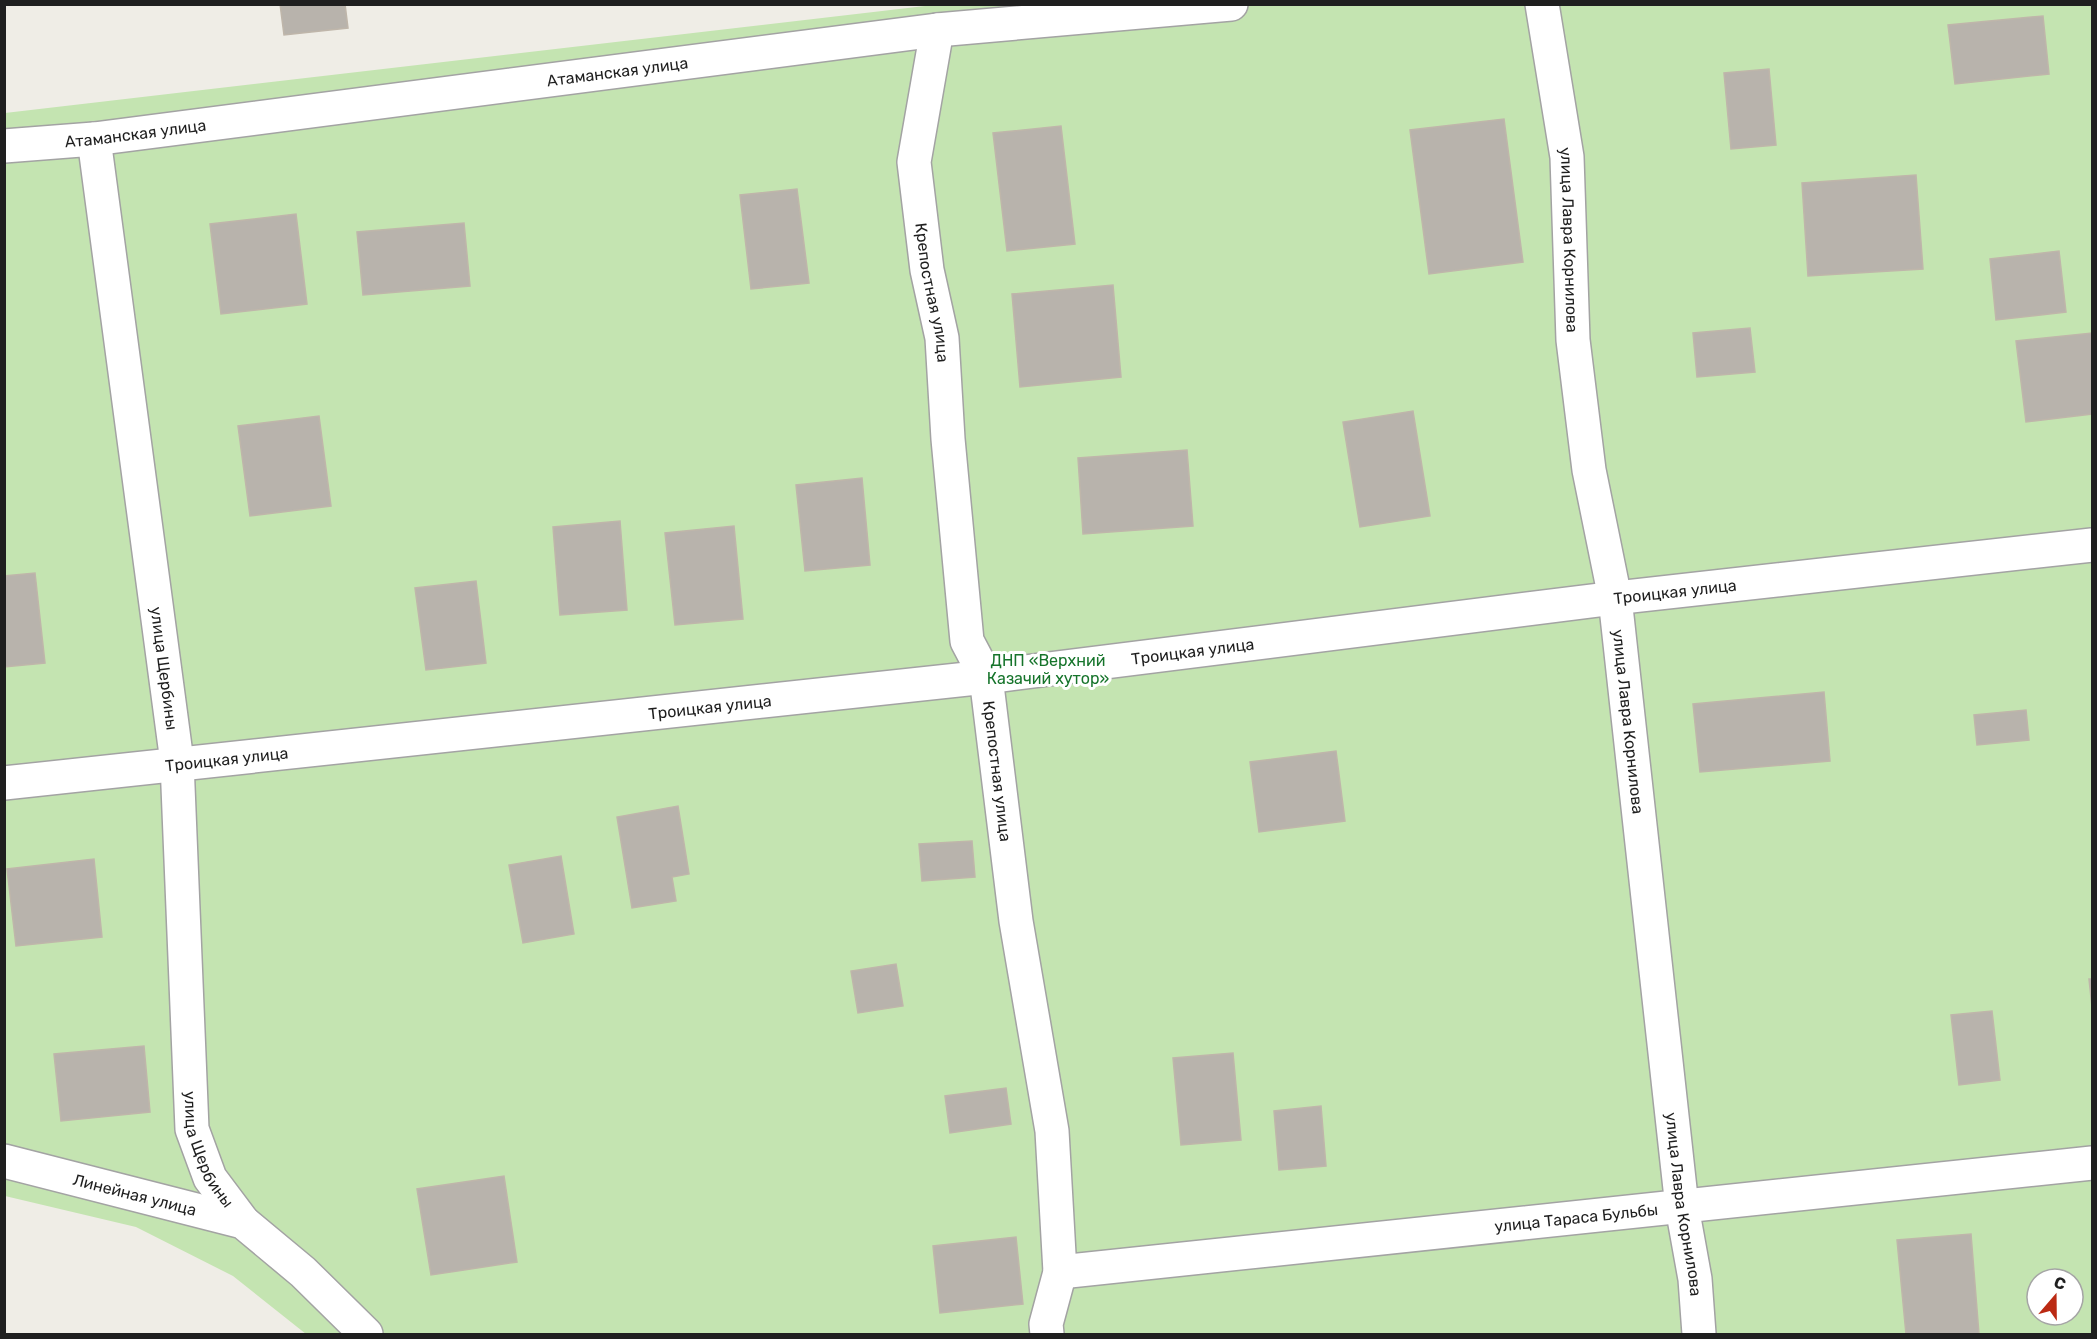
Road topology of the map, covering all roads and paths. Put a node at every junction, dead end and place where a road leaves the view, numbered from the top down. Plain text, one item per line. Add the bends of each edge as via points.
1 (1231, 4) edge
2 (1542, 4) edge
3 (937, 30) junction
4 (94, 139) junction
5 (4, 146) edge
6 (2092, 544) edge
7 (1615, 598) junction
8 (986, 677) junction
9 (177, 762) junction
10 (4, 783) edge
11 (4, 1161) edge
12 (2092, 1163) edge
13 (1682, 1207) junction
14 (243, 1222) junction
15 (1060, 1272) junction
16 (366, 1335) edge
17 (1047, 1335) edge
18 (1699, 1335) edge

1 - 3 street, Атаманская улица
2 - 7 street, улица Лавра Корнилова via 1567,157 1574,340 1589,470
3 - 4 street, Атаманская улица
3 - 8 street, Крепостная улица via 914,162 927,270 942,338 967,641
4 - 5 street, Атаманская улица
4 - 9 street, улица Щербины
6 - 7 street, Троицкая улица
7 - 8 street, Троицкая улица
7 - 13 street, улица Лавра Корнилова
8 - 9 street, Троицкая улица
8 - 15 street, Крепостная улица via 1016,921 1052,1131
9 - 10 street, Троицкая улица
9 - 14 street, улица Щербины via 192,1129 210,1178
11 - 14 street, Линейная улица
12 - 13 street, улица Тараса Бульбы
13 - 15 street, улица Тараса Бульбы
13 - 18 street, улица Лавра Корнилова via 1695,1279
14 - 16 street, Линейная улица via 303,1272
15 - 17 street, Крепостная улица via 1046,1324

